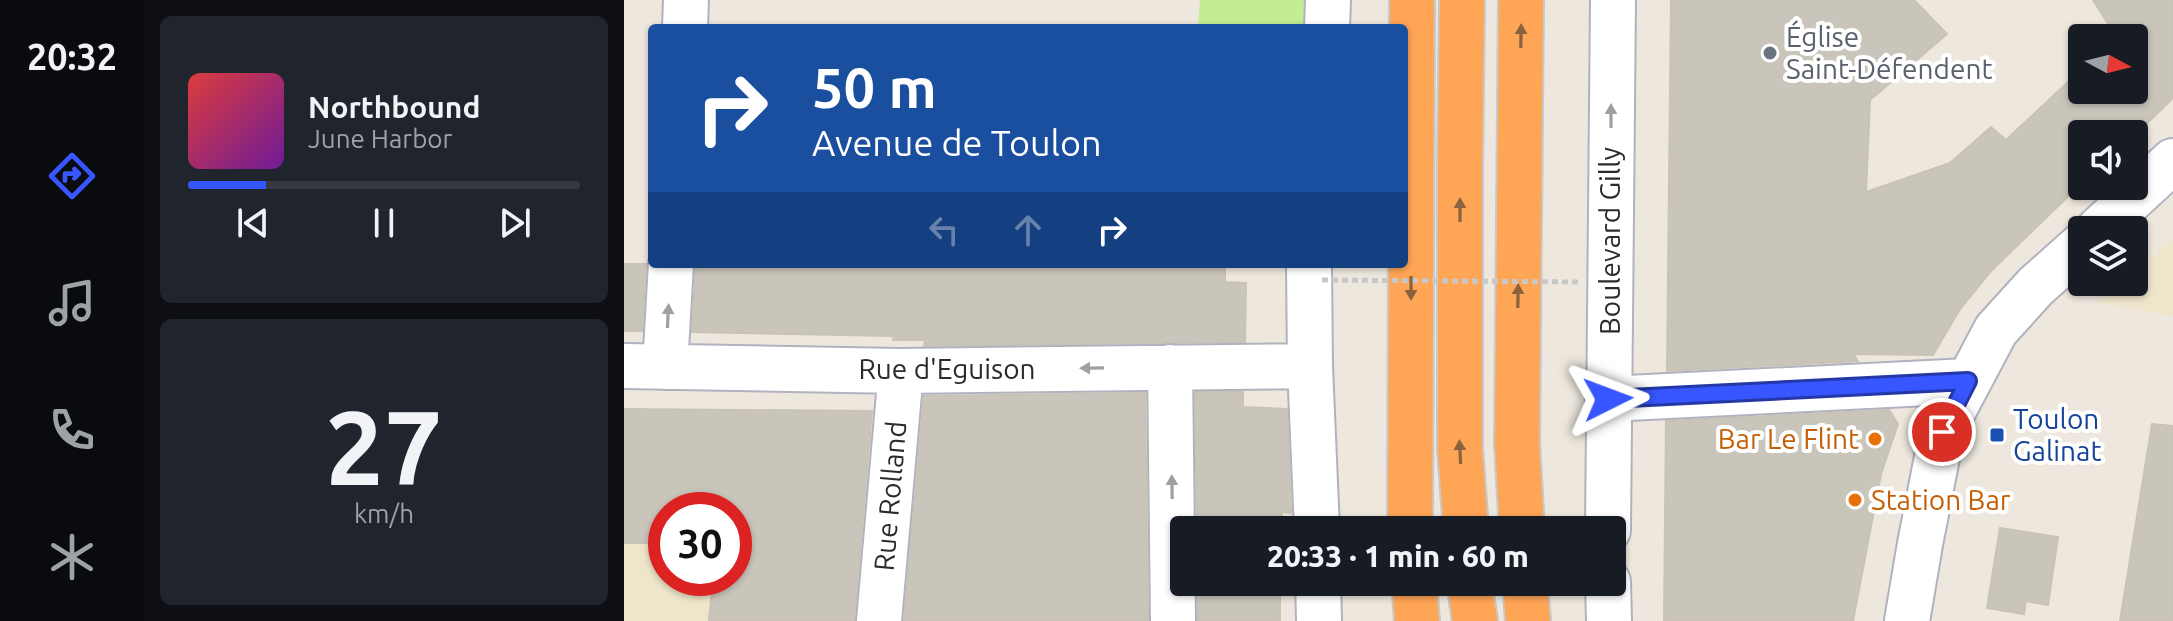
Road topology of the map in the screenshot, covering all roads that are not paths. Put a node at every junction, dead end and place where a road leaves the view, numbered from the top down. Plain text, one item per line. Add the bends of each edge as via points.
1 (686, 0) edge
2 (1328, 0) edge
3 (1403, 0) edge
4 (1412, 0) edge
5 (1462, 0) edge
6 (1521, 0) edge
7 (1613, 0) edge
8 (685, 24) edge
9 (1327, 24) edge
10 (1406, 24) edge
11 (1408, 44) edge
12 (1411, 70) junction
13 (2173, 161) edge
14 (2113, 216) edge
15 (2068, 257) edge
16 (670, 268) edge
17 (1315, 272) edge
18 (645, 367) edge
19 (1170, 367) junction
20 (1290, 367) junction
21 (901, 371) junction
22 (1968, 381) junction
23 (1608, 399) junction
24 (1178, 516) edge
25 (1315, 516) edge
26 (1410, 516) edge
27 (1465, 516) edge
28 (1521, 516) edge
29 (1608, 516) edge
30 (1175, 596) edge
31 (1318, 596) edge
32 (1415, 596) edge
33 (1471, 596) edge
34 (1608, 596) edge
35 (879, 621) edge
36 (1173, 621) edge
37 (1319, 621) edge
38 (1417, 621) edge
39 (1475, 621) edge
40 (1609, 621) edge
41 (1907, 621) edge

1 - 8 street
2 - 9 street
3 - 10 highway
4 - 12 highway
27 -> 5 highway via 1460,449
28 -> 6 highway via 1517,443
23 -> 7 street, Boulevard Gilly
11 - 12 highway
12 -> 26 highway
13 - 14 street
15 - 22 street via 1996,330
18 -> 16 street
17 - 20 street
18 - 21 street, Rue d'Eguison
19 - 20 street, Rue d'Eguison
19 -> 21 street, Rue d'Eguison
24 -> 19 street
20 - 25 street
21 - 35 street, Rue Rolland
22 - 23 street
22 - 41 street via 1942,432
23 - 29 street, Boulevard Gilly
30 - 36 street
31 - 37 street
32 - 38 highway
33 - 39 highway
34 - 40 street

